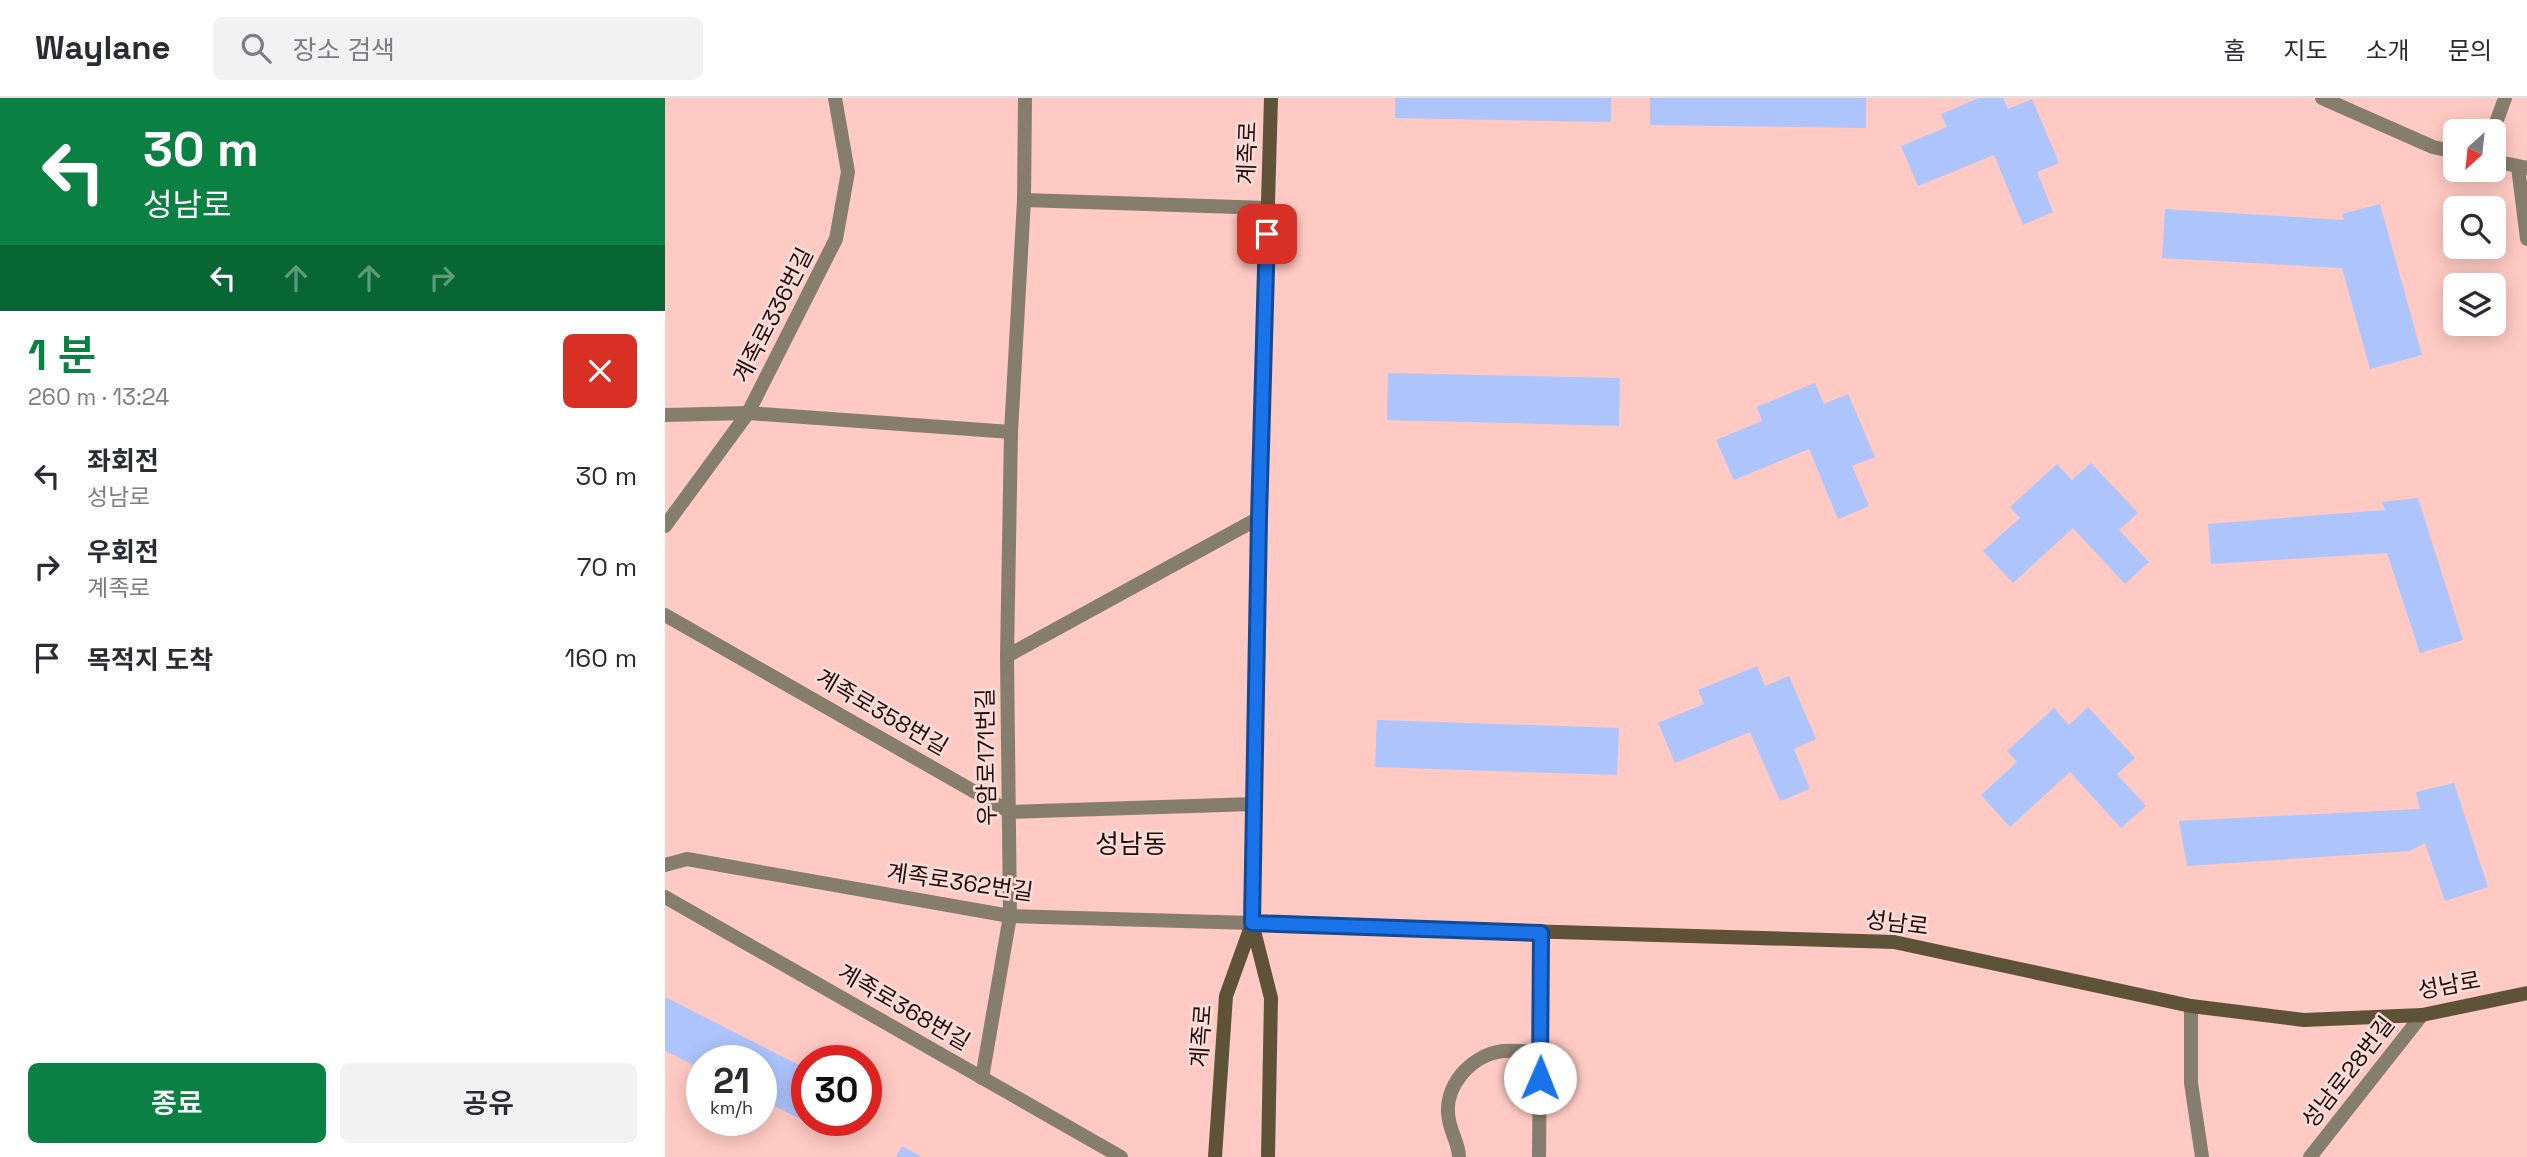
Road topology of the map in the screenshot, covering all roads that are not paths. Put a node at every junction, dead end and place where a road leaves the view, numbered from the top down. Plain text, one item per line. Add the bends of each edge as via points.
1 (835, 98) edge
2 (1025, 98) edge
3 (1271, 98) edge
4 (2322, 98) edge
5 (2505, 98) edge
6 (2497, 119) edge
7 (2443, 149) edge
8 (2523, 167) edge
9 (1024, 200) junction
10 (1268, 208) junction
11 (2527, 239) edge
12 (748, 413) junction
13 (665, 415) edge
14 (1011, 432) junction
15 (1259, 518) junction
16 (665, 526) edge
17 (665, 615) edge
18 (1007, 656) junction
19 (1254, 804) junction
20 (1010, 812) junction
21 (665, 865) edge
22 (665, 897) edge
23 (1010, 916) junction
24 (1252, 923) junction
25 (1541, 933) junction
26 (2527, 993) edge
27 (2191, 1006) junction
28 (2422, 1015) junction
29 (1541, 1052) junction
30 (982, 1078) junction
31 (1121, 1157) edge
32 (1215, 1157) edge
33 (1268, 1157) edge
34 (1459, 1157) edge
35 (1539, 1157) edge
36 (2202, 1157) edge
37 (2310, 1157) edge

1 - 12 street, 계족로336번길 via 848,172 836,239
2 - 9 street, 우암로171번길
3 - 10 main road, 계족로
4 - 7 street
5 - 6 street
8 - 11 street
9 - 10 street
9 - 14 street, 우암로171번길
10 - 15 main road, 계족로
12 - 13 street
12 - 14 street
12 - 16 street, 계족로336번길
14 - 18 street, 우암로171번길
15 - 18 street
15 - 19 main road, 계족로
17 - 20 street, 계족로358번길
18 - 20 street, 우암로171번길
19 - 20 street
19 - 24 main road, 계족로
20 - 23 street, 우암로171번길
21 - 23 street, 계족로362번길 via 687,859
22 - 30 street, 계족로368번길
23 - 24 street, 계족로362번길
23 - 30 street, 우암로171번길
24 - 25 main road, 성남로
24 - 32 main road, 계족로 via 1226,996
24 - 33 main road, 계족로 via 1271,998
25 - 27 main road, 성남로 via 1894,942
25 - 29 street
26 - 28 main road, 성남로
27 - 28 main road, 성남로 via 2304,1020
27 - 36 street via 2191,1083
28 - 37 street, 성남로28번길
29 - 34 street via 1501,1051 1461,1074 1448,1096 1448,1119
29 - 35 street
30 - 31 street, 계족로368번길

